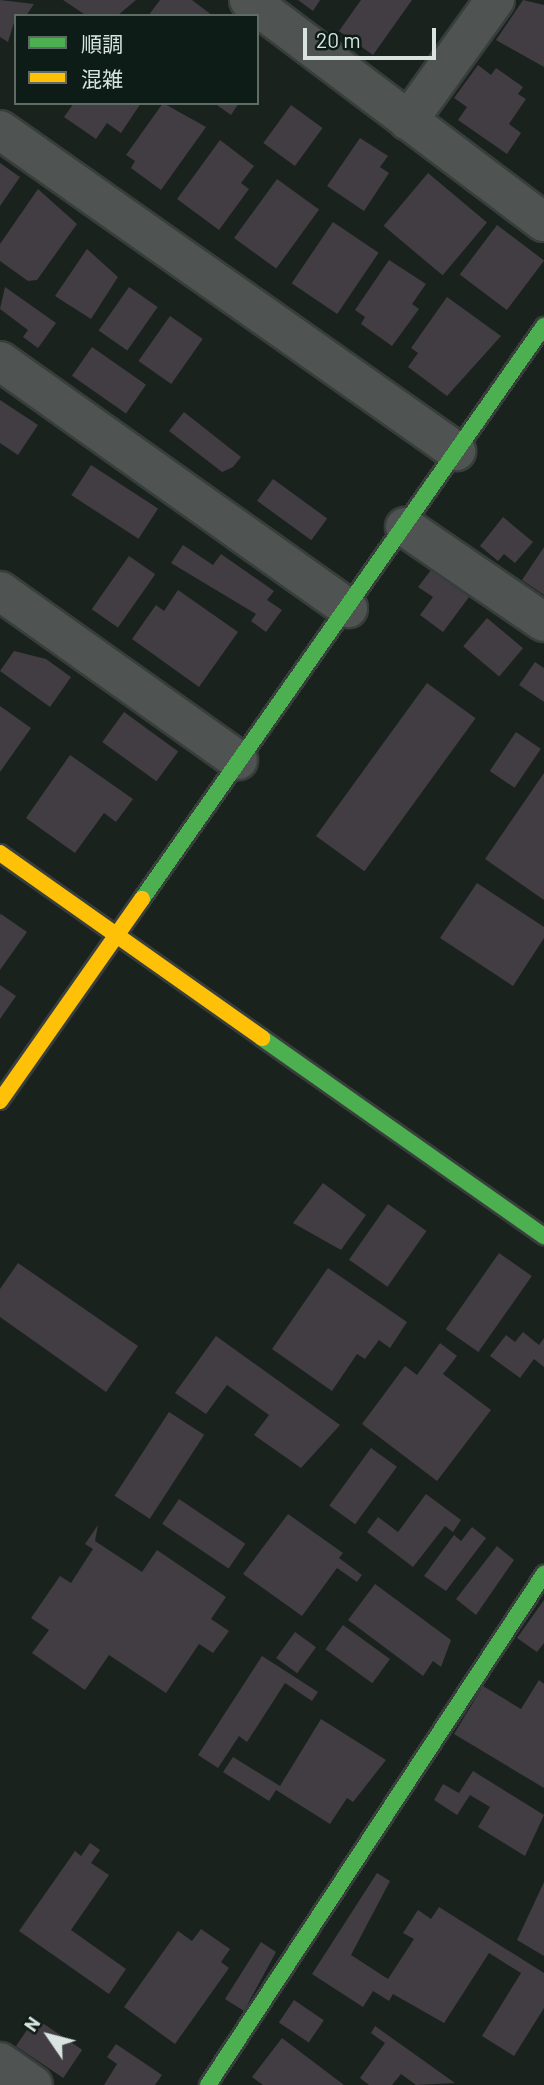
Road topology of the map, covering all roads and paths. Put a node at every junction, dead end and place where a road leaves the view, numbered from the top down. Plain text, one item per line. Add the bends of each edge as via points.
1 (249, 0) edge
2 (495, 0) edge
3 (408, 121) junction
4 (0, 130) edge
5 (544, 222) edge
6 (544, 326) edge
7 (0, 361) edge
8 (456, 451) junction
9 (405, 527) junction
10 (0, 591) edge
11 (348, 608) junction
12 (544, 622) edge
13 (238, 760) junction
14 (0, 853) edge
15 (114, 930) junction
16 (0, 1101) edge
17 (544, 1236) edge
18 (544, 1574) edge
19 (0, 2062) edge
20 (33, 2085) edge
21 (208, 2085) edge

1 - 3 street
2 - 3 street
3 - 5 street
4 - 8 street
6 - 8 street
7 - 11 street
8 - 9 street
9 - 11 street
9 - 12 street
10 - 13 street
11 - 13 street
13 - 15 street
14 - 15 street
15 - 16 street
15 - 17 street
18 - 21 street
19 - 20 street

